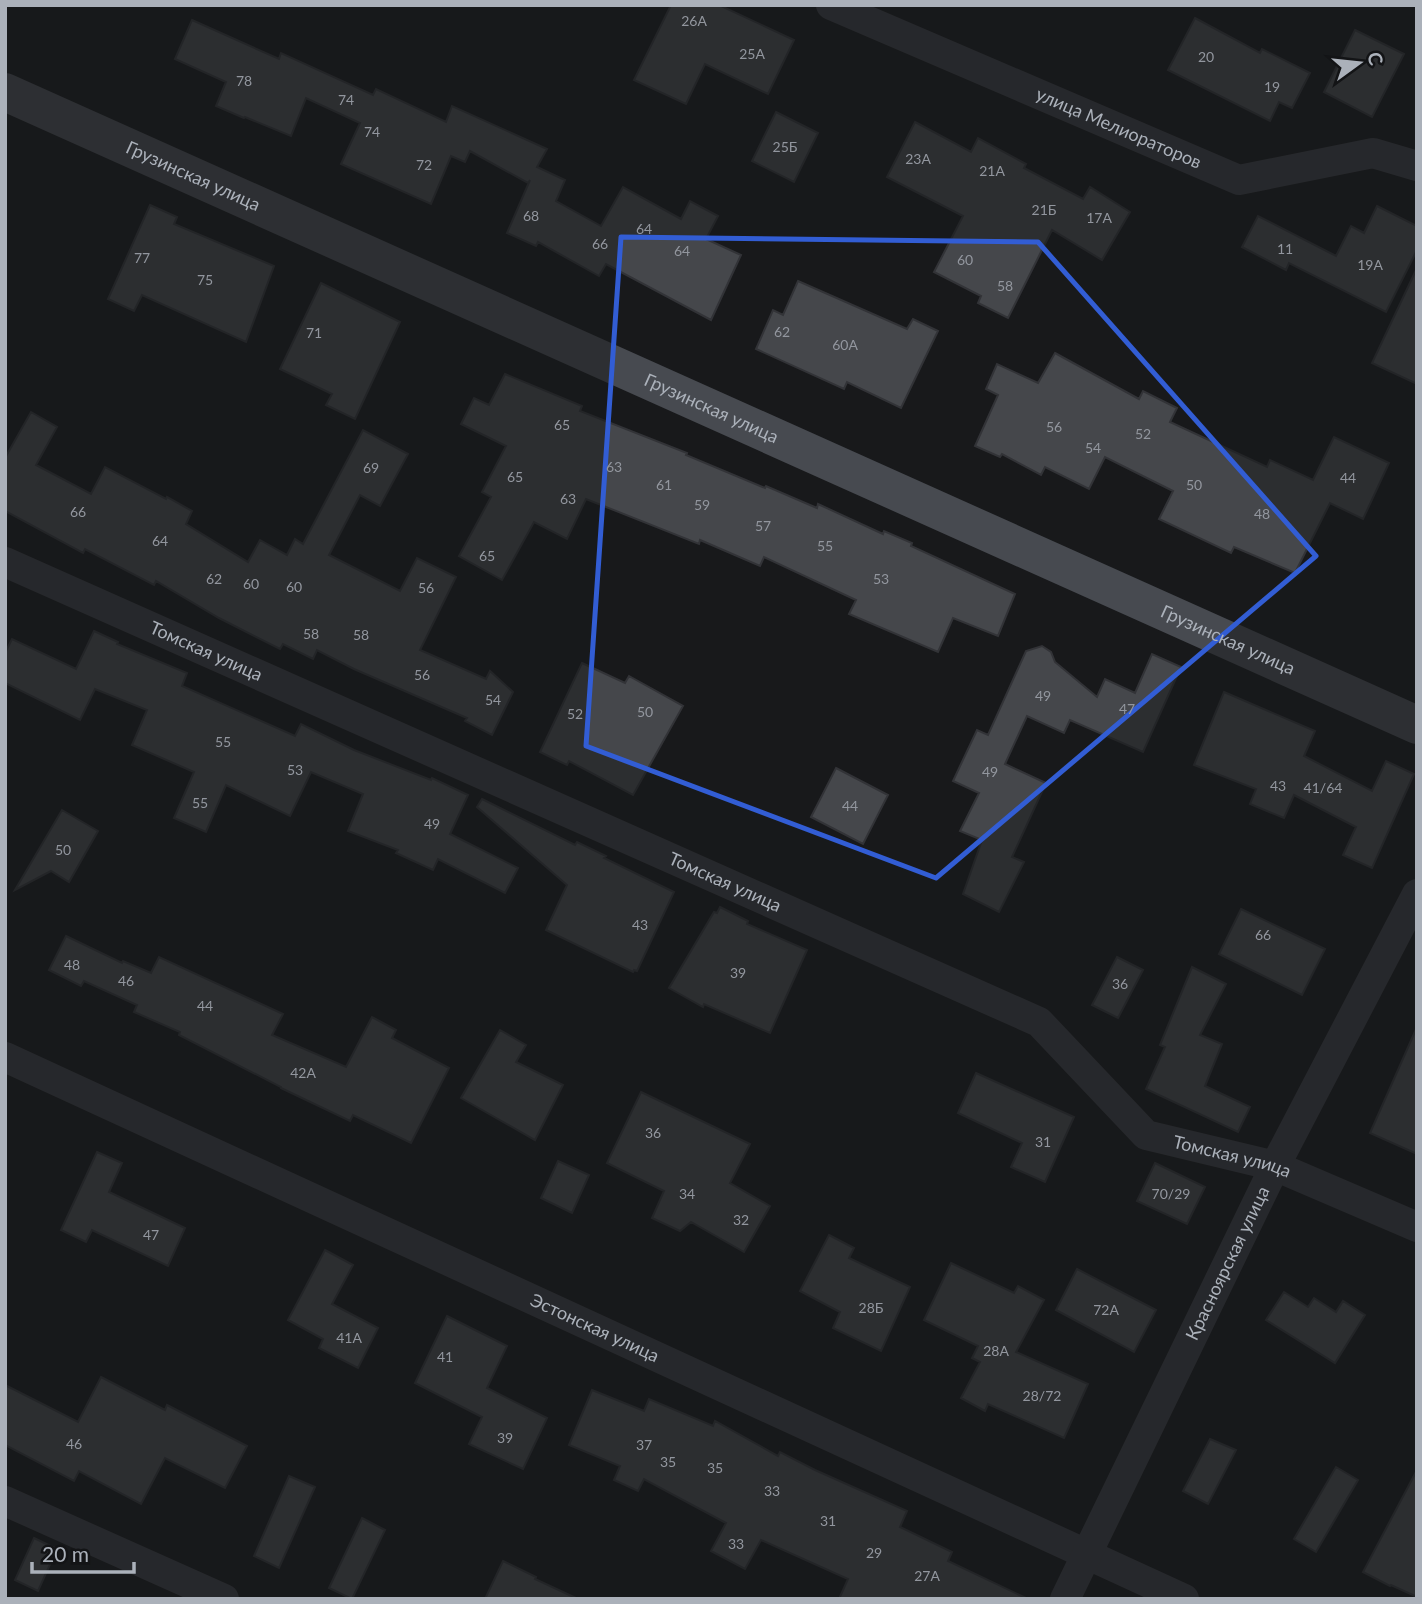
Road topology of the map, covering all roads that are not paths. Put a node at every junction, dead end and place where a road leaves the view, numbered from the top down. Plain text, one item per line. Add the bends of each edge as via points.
1 (831, 5) edge
2 (5, 92) edge
3 (1417, 166) edge
4 (5, 562) edge
5 (1417, 725) edge
6 (1417, 894) edge
7 (5, 1057) edge
8 (1275, 1166) junction
9 (1417, 1227) edge
10 (5, 1501) edge
11 (1086, 1555) junction
12 (224, 1599) edge
13 (1065, 1599) edge
14 (1184, 1599) edge

1 - 3 street, улица Мелиораторов via 1239,180 1373,153
2 - 5 main road, Грузинская улица
4 - 8 street, Томская улица via 1039,1022 1146,1135
6 - 8 street, Красноярская улица
7 - 11 street, Эстонская улица
8 - 9 street, Томская улица
8 - 11 street, Красноярская улица
10 - 12 street
11 - 13 street, Красноярская улица
11 - 14 street, Эстонская улица

